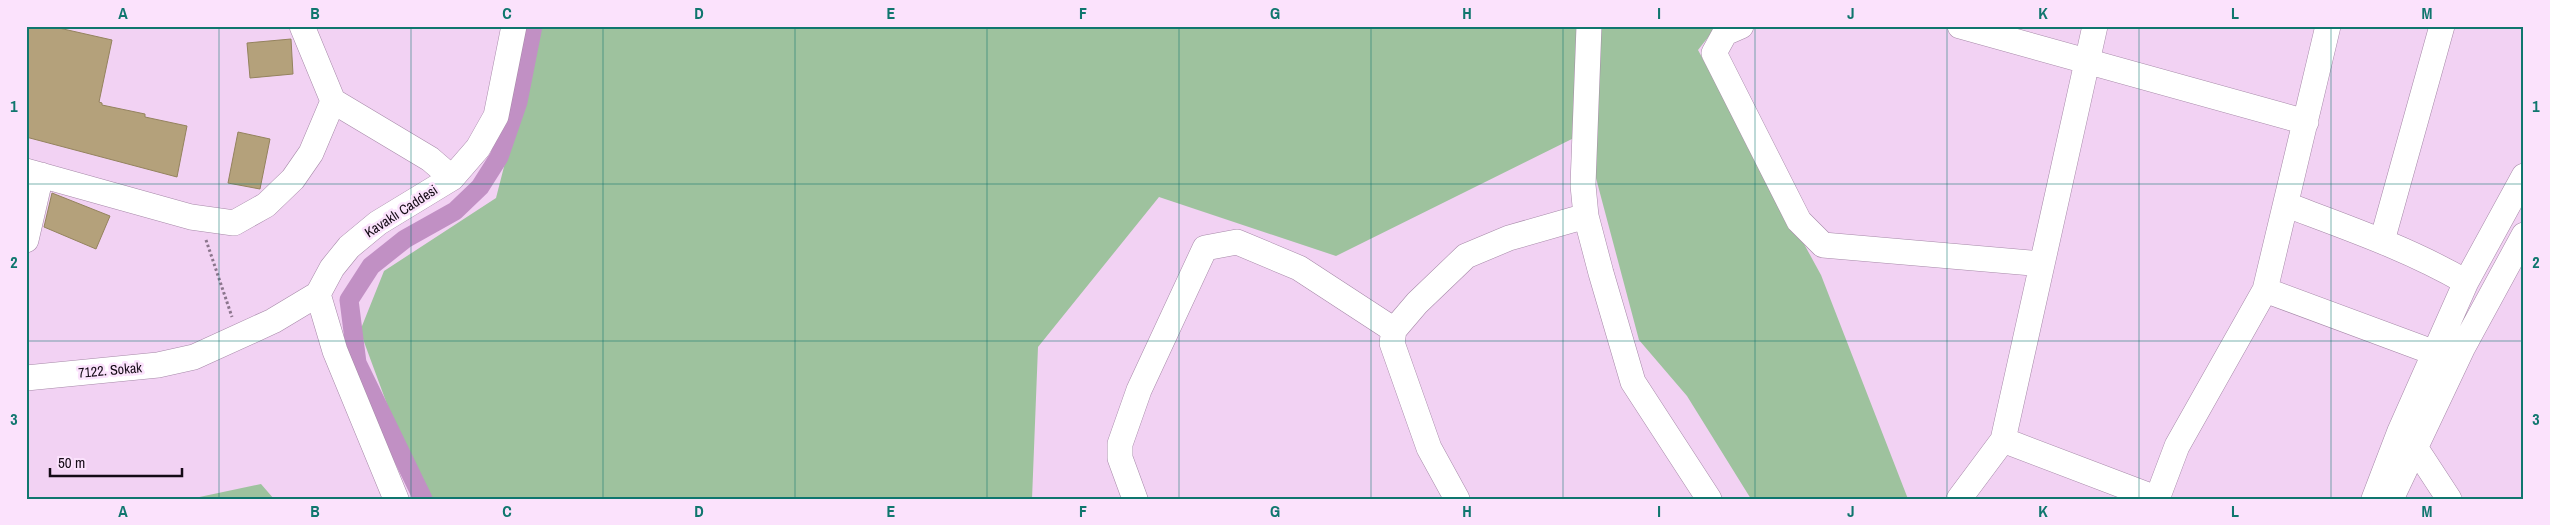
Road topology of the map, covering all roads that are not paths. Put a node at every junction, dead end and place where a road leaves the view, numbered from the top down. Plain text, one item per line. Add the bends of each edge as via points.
1 (302, 26) edge
2 (514, 26) edge
3 (1589, 26) edge
4 (1741, 26) edge
5 (1960, 26) edge
6 (2095, 26) edge
7 (2328, 26) edge
8 (2442, 26) edge
9 (2088, 62) junction
10 (333, 101) junction
11 (2306, 122) junction
12 (34, 173) edge
13 (2524, 176) edge
14 (452, 178) junction
15 (2287, 205) junction
16 (1586, 216) junction
17 (2524, 235) edge
18 (26, 240) edge
19 (2382, 241) junction
20 (2042, 264) junction
21 (2466, 282) junction
22 (2265, 290) junction
23 (318, 294) junction
24 (1394, 330) junction
25 (2435, 354) junction
26 (26, 378) edge
27 (2003, 440) junction
28 (2415, 447) junction
29 (2384, 487) edge
30 (396, 499) edge
31 (1135, 499) edge
32 (1457, 499) edge
33 (1709, 499) edge
34 (1959, 499) edge
35 (2157, 499) edge
36 (2374, 499) edge
37 (2391, 499) edge
38 (2449, 499) edge

1 - 10 street
2 - 14 street, Kavaklı Caddesi via 496,116 478,148
3 - 16 street via 1583,185
4 - 20 street via 1725,33 1714,53 1799,221 1823,245
5 - 9 street
6 - 9 street
7 - 11 street
8 - 19 street
9 - 11 street
9 - 20 street
10 - 12 street via 311,153 293,179 266,205 234,222 191,217
10 - 14 street via 430,159
11 - 15 street
12 - 18 street
13 - 21 street
14 - 23 street, Kavaklı Caddesi via 378,223 349,247 332,268
15 - 19 street
15 - 22 street
16 - 24 street via 1509,238 1466,256
16 - 33 street via 1633,382
17 - 28 street via 2463,347
19 - 21 street via 2439,266
20 - 27 street
21 - 25 street
22 - 25 street
22 - 35 street via 2177,446
23 - 26 street, 7122. Sokak via 273,321 194,357 158,365
23 - 30 street via 335,351
24 - 31 street via 1300,268 1237,242 1204,248 1139,390 1120,444 1120,458
24 - 32 street via 1392,343 1429,448
25 - 29 street
27 - 34 street
27 - 35 street
28 - 37 street
28 - 38 street
29 - 36 street

